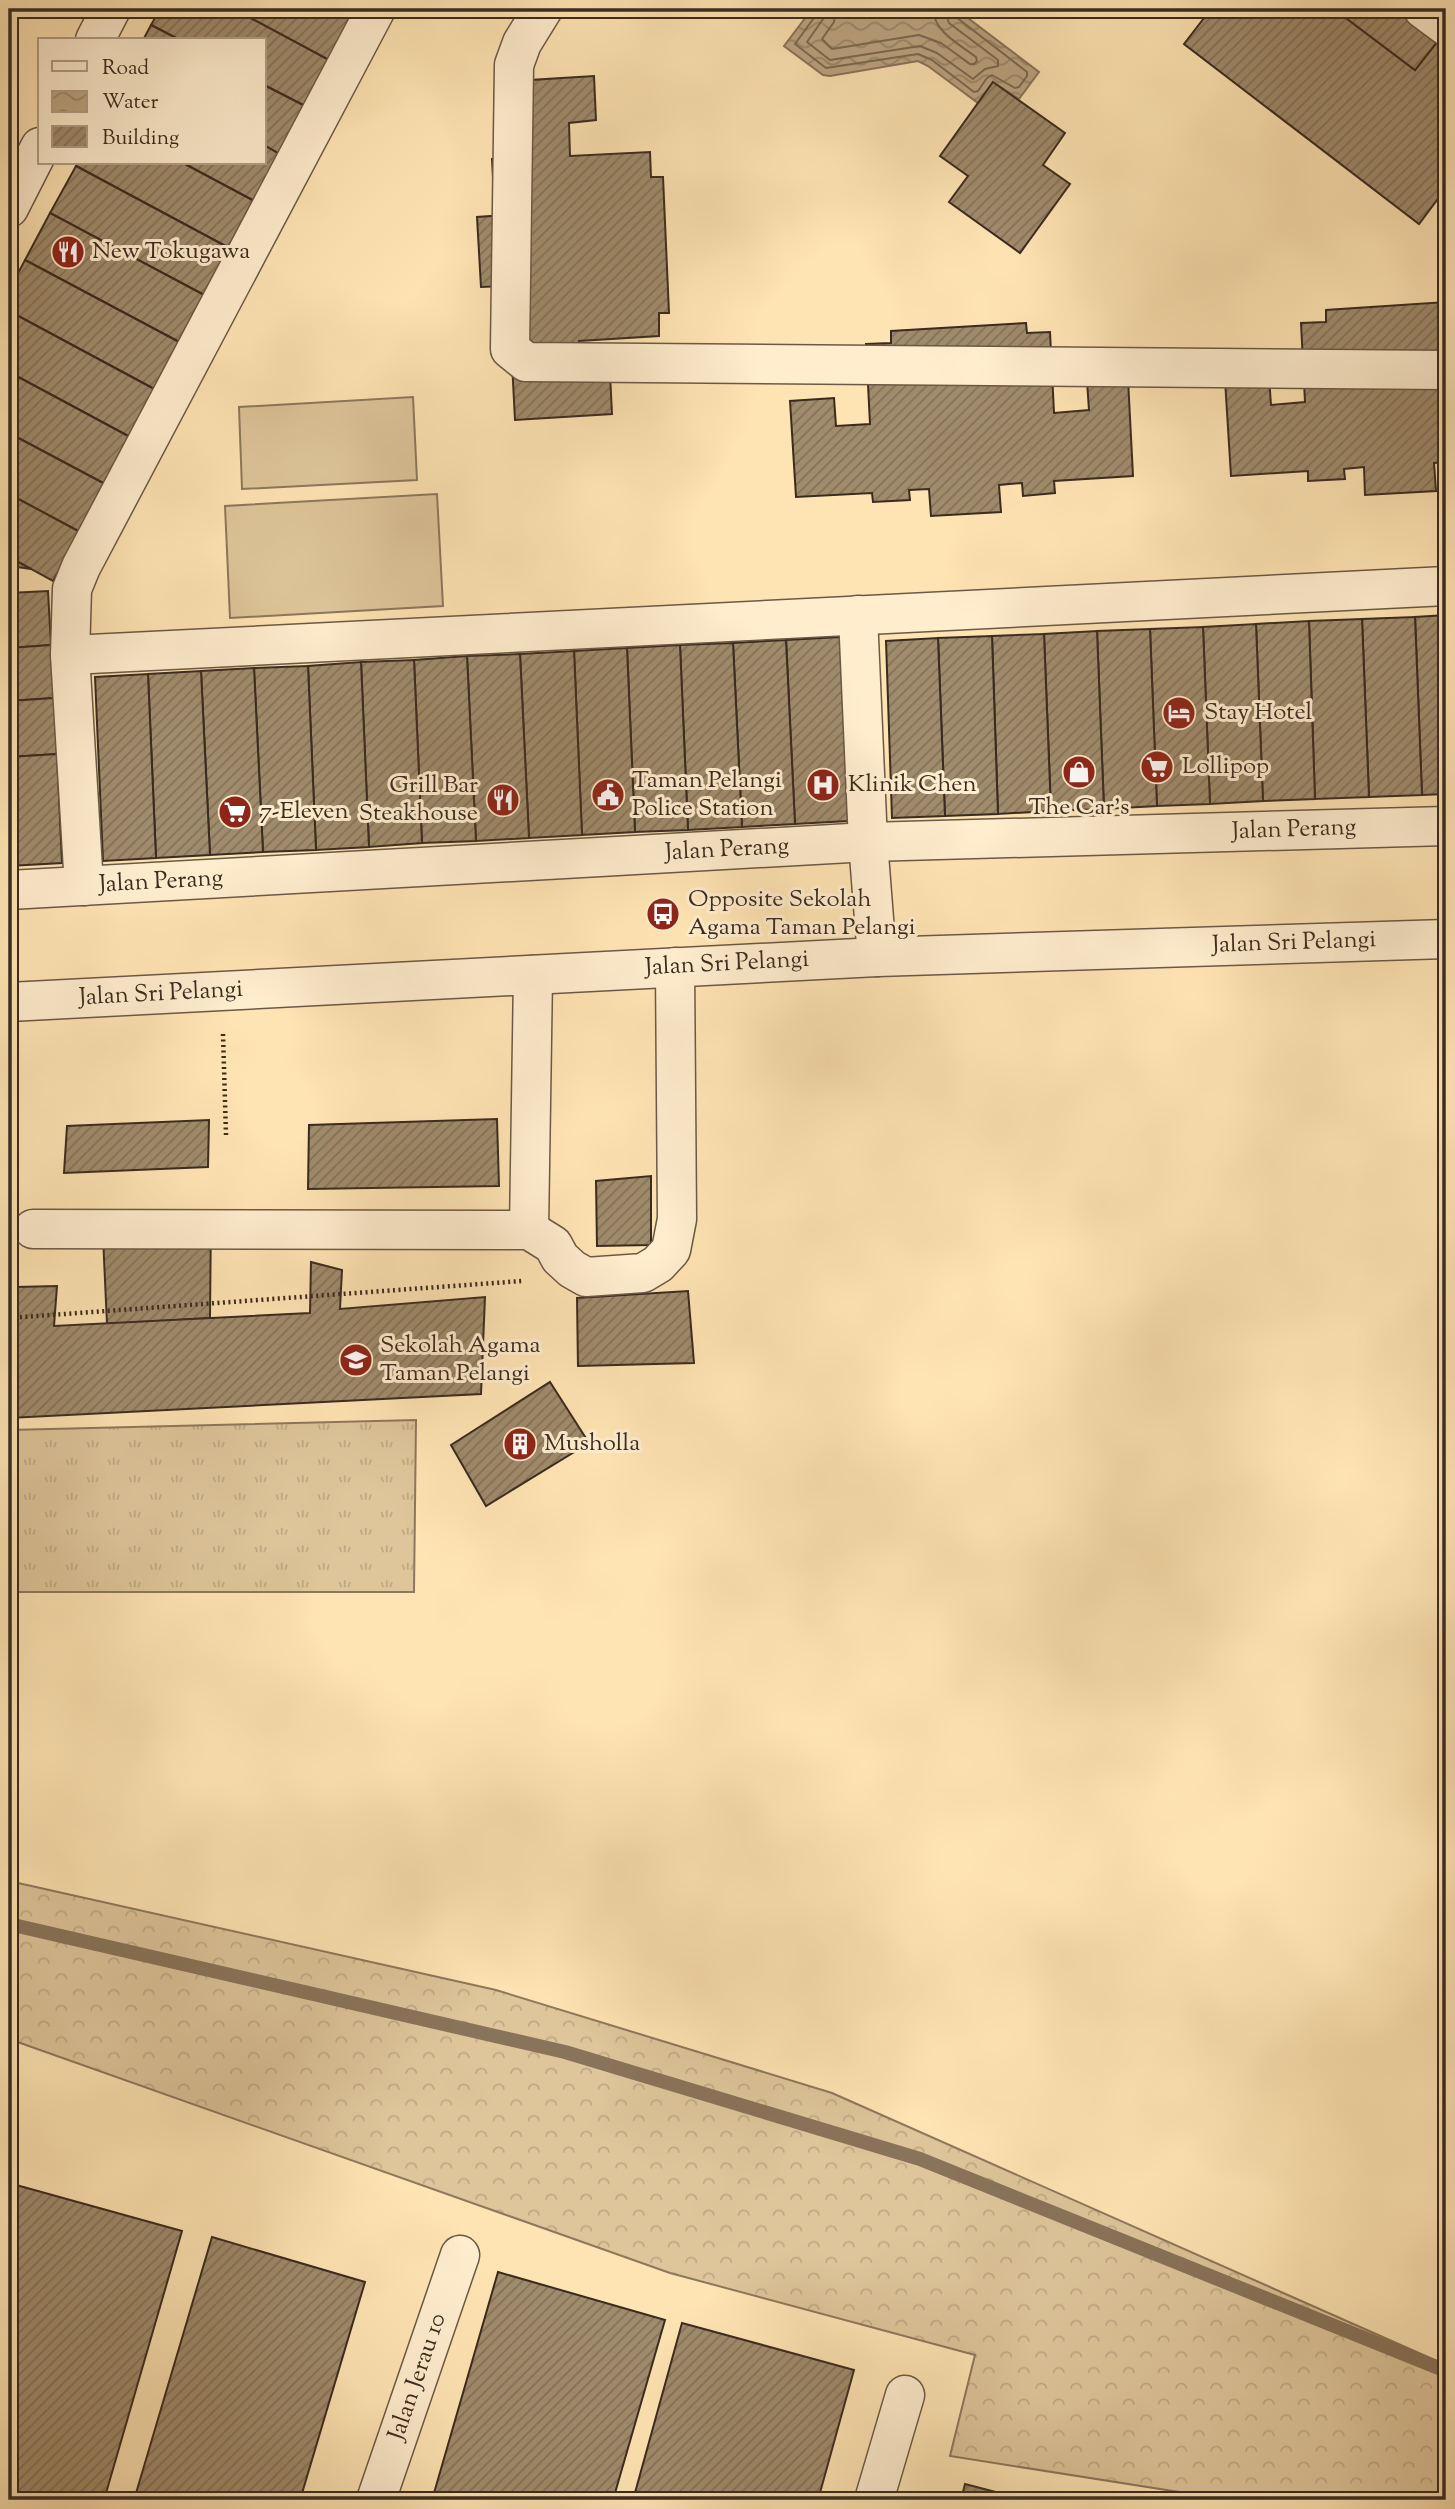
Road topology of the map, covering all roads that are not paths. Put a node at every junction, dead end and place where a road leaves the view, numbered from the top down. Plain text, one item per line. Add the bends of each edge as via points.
1 (111, 9) edge
2 (376, 9) edge
3 (543, 9) edge
4 (1423, 9) edge
5 (1446, 26) edge
6 (96, 38) edge
7 (38, 151) edge
8 (9, 208) edge
9 (1446, 370) edge
10 (1446, 586) edge
11 (858, 615) junction
12 (70, 655) junction
13 (1446, 826) edge
14 (868, 842) junction
15 (84, 886) junction
16 (9, 890) edge
17 (1446, 939) edge
18 (877, 957) junction
19 (675, 967) junction
20 (533, 975) junction
21 (9, 1002) edge
22 (33, 1229) dead end
23 (529, 1230) junction
24 (460, 2255) dead end
25 (905, 2395) dead end
26 (376, 2500) edge
27 (874, 2500) edge

1 - 6 street
2 - 12 street via 81,567 72,589
3 - 9 street via 514,65 510,349 526,362
4 - 5 street
7 - 8 street
10 - 11 street
11 - 12 street
11 - 14 street
12 - 15 street
13 - 14 street, Jalan Perang
14 - 15 street, Jalan Perang
14 - 18 street
15 - 16 street, Jalan Perang
17 - 18 street, Jalan Sri Pelangi
18 - 19 street, Jalan Sri Pelangi
19 - 20 street, Jalan Sri Pelangi
19 - 23 street via 677,1219 671,1250 643,1273 586,1277 560,1258 553,1245
20 - 21 street, Jalan Sri Pelangi
20 - 23 street
22 - 23 street
24 - 26 street, Jalan Jerau 10
25 - 27 street

